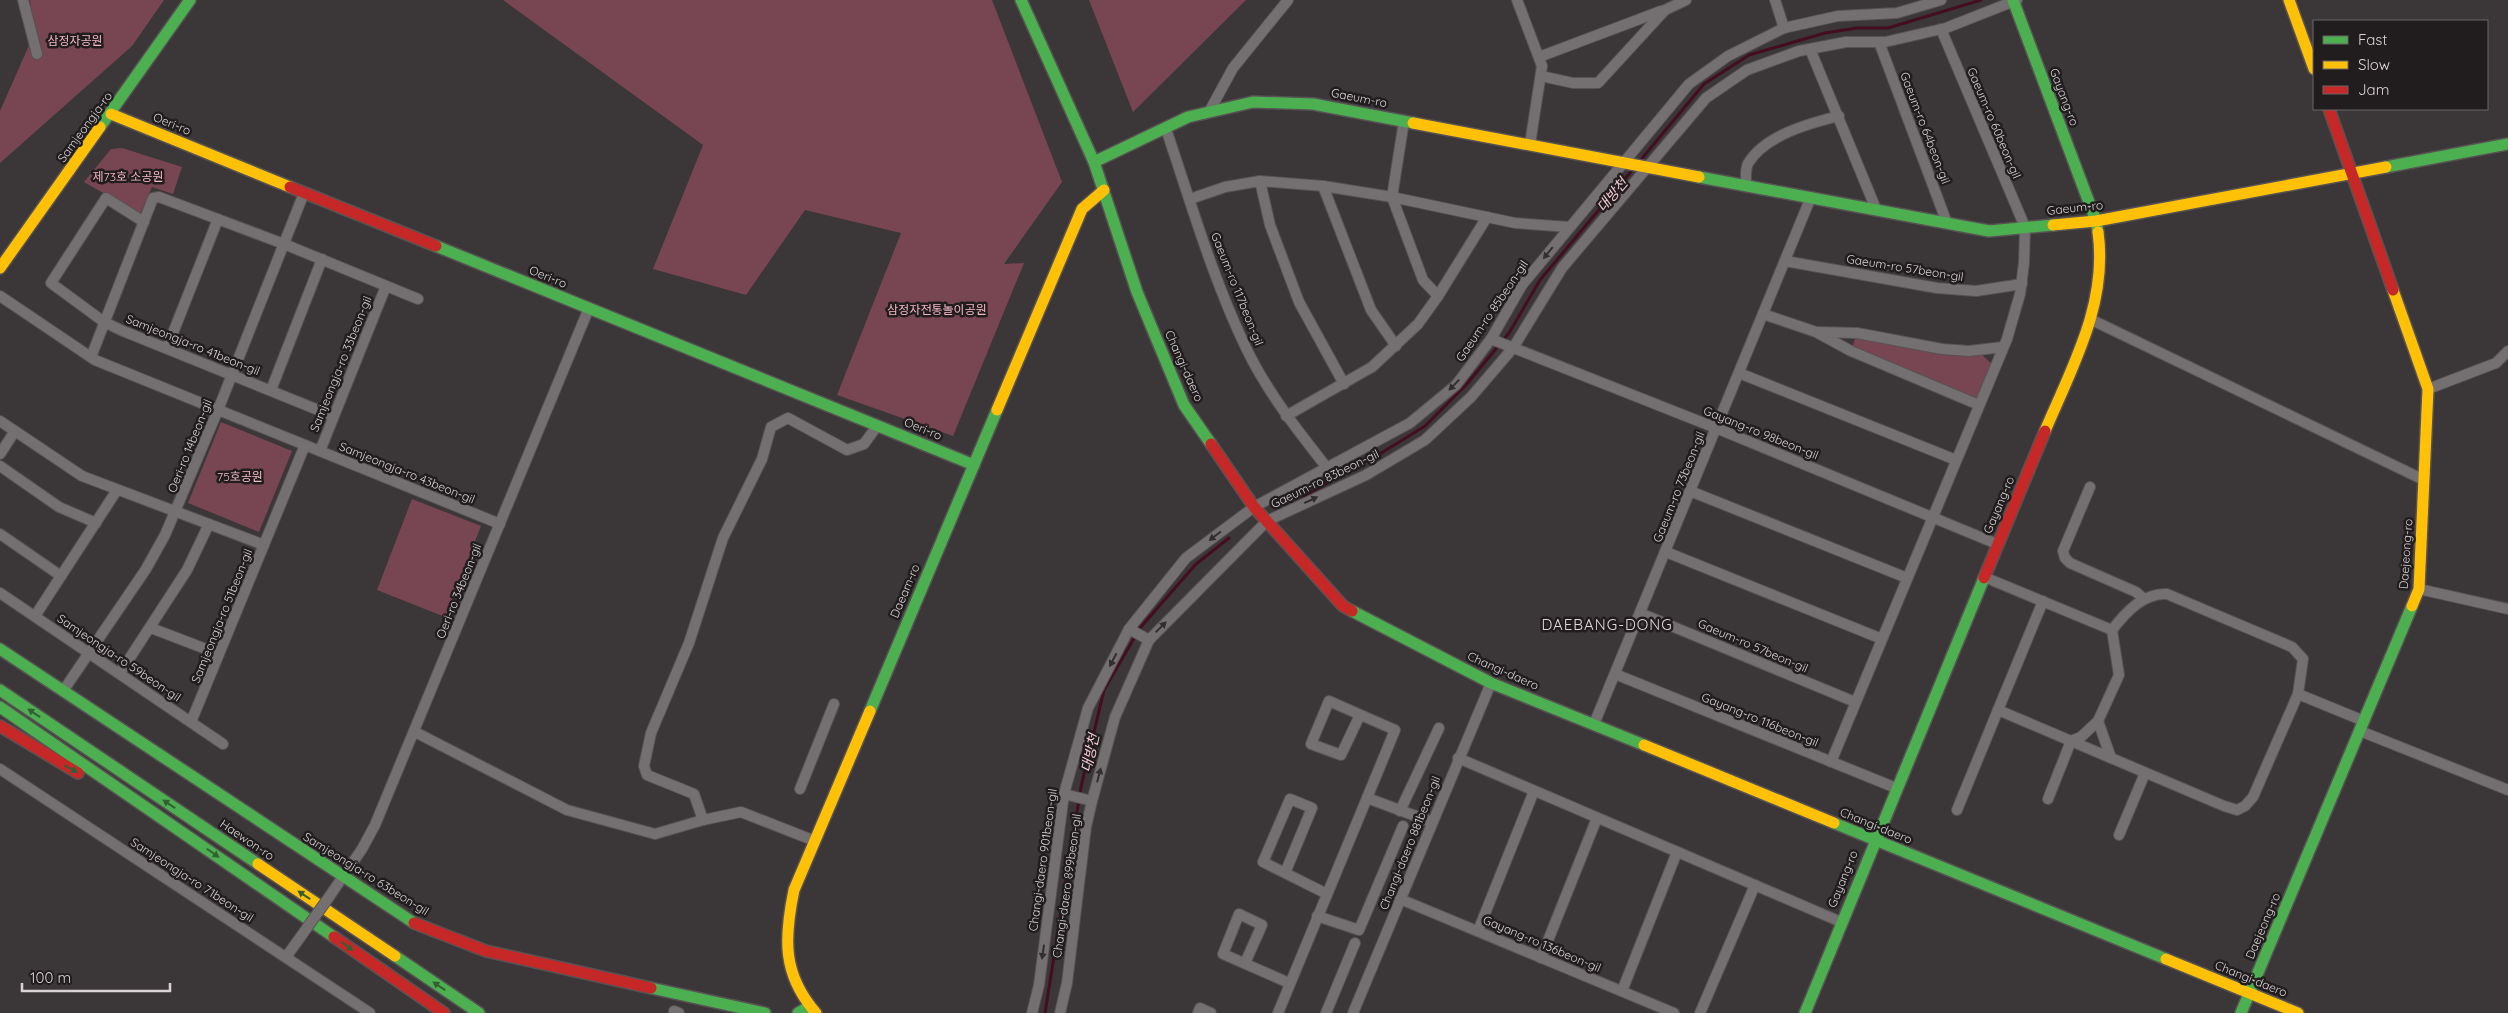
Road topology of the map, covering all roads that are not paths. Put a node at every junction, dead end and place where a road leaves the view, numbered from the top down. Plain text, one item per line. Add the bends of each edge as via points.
1 (23, 0) edge
2 (190, 0) edge
3 (1021, 0) edge
4 (1288, 0) edge
5 (1517, 0) edge
6 (1686, 0) edge
7 (1775, 0) edge
8 (1941, 0) edge
9 (2015, 0) edge
10 (2289, 0) edge
11 (1665, 10) junction
12 (1784, 28) junction
13 (1941, 29) junction
14 (1879, 42) junction
15 (1810, 49) junction
16 (37, 54) dead end
17 (1539, 57) junction
18 (2313, 66) edge
19 (1541, 76) junction
20 (2329, 110) edge
21 (1209, 112) junction
22 (111, 114) junction
23 (1839, 116) junction
24 (1404, 121) junction
25 (1166, 129) junction
26 (1530, 144) junction
27 (2508, 144) edge
28 (1094, 162) junction
29 (1626, 162) junction
30 (1646, 166) junction
31 (2350, 173) junction
32 (1260, 181) junction
33 (1746, 185) junction
34 (1323, 186) junction
35 (1104, 190) junction
36 (304, 192) junction
37 (1392, 197) junction
38 (1811, 197) junction
39 (1190, 198) junction
40 (1876, 209) junction
41 (1487, 217) junction
42 (218, 219) junction
43 (2096, 221) junction
44 (144, 222) junction
45 (1947, 223) junction
46 (1569, 227) junction
47 (2025, 227) junction
48 (284, 244) junction
49 (322, 259) junction
50 (1785, 261) junction
51 (0, 268) edge
52 (2022, 284) junction
53 (386, 286) junction
54 (0, 296) edge
55 (1438, 296) junction
56 (418, 299) dead end
57 (589, 308) junction
58 (1763, 314) junction
59 (2092, 320) junction
60 (104, 322) junction
61 (1816, 332) junction
62 (1491, 339) junction
63 (1396, 346) junction
64 (2003, 347) junction
65 (166, 348) junction
66 (1513, 348) junction
67 (2508, 351) edge
68 (91, 357) junction
69 (1739, 373) junction
70 (233, 374) junction
71 (1344, 384) junction
72 (2428, 389) junction
73 (271, 390) junction
74 (1979, 405) junction
75 (218, 410) junction
76 (333, 416) junction
77 (1286, 416) junction
78 (0, 421) edge
79 (877, 426) junction
80 (1716, 428) junction
81 (15, 432) junction
82 (305, 445) junction
83 (320, 451) junction
84 (0, 454) edge
85 (1956, 460) junction
86 (974, 465) junction
87 (0, 466) edge
88 (1328, 469) junction
89 (2424, 480) junction
90 (2090, 487) dead end
91 (117, 490) junction
92 (1690, 491) junction
93 (1254, 507) junction
94 (176, 512) junction
95 (1932, 517) junction
96 (1267, 521) junction
97 (96, 523) junction
98 (209, 524) junction
99 (500, 524) junction
100 (0, 534) edge
101 (1997, 544) junction
102 (264, 545) junction
103 (1666, 552) junction
104 (62, 576) junction
105 (1984, 577) junction
106 (1907, 578) junction
107 (2419, 589) junction
108 (0, 593) edge
109 (2144, 599) junction
110 (2043, 601) junction
111 (2508, 609) edge
112 (1640, 613) junction
113 (35, 616) junction
114 (151, 628) junction
115 (1129, 629) junction
116 (2112, 630) junction
117 (1149, 640) junction
118 (1882, 640) junction
119 (0, 649) edge
120 (89, 652) junction
121 (219, 654) junction
122 (120, 673) junction
123 (1615, 674) junction
124 (1491, 683) junction
125 (0, 690) edge
126 (63, 691) junction
127 (2298, 694) junction
128 (1855, 702) junction
129 (834, 704) dead end
130 (0, 707) edge
131 (1998, 710) junction
132 (1360, 715) junction
133 (2098, 721) junction
134 (191, 722) junction
135 (1594, 724) junction
136 (0, 726) edge
137 (2362, 726) junction
138 (1439, 728) dead end
139 (415, 732) junction
140 (2071, 741) junction
141 (223, 744) dead end
142 (1458, 758) junction
143 (2111, 758) junction
144 (1831, 762) junction
145 (0, 769) edge
146 (2145, 773) junction
147 (1896, 788) junction
148 (800, 789) dead end
149 (2508, 790) edge
150 (1534, 791) junction
151 (1064, 794) junction
152 (1367, 798) junction
153 (2048, 799) dead end
154 (136, 800) junction
155 (1092, 801) junction
156 (1957, 810) dead end
157 (1400, 811) junction
158 (1597, 818) junction
159 (703, 820) junction
160 (1432, 822) junction
161 (1403, 826) dead end
162 (2119, 835) dead end
163 (1874, 840) junction
164 (815, 841) junction
165 (1677, 852) junction
166 (1285, 873) junction
167 (343, 877) junction
168 (1755, 885) junction
169 (1327, 894) junction
170 (1400, 899) junction
171 (1317, 916) junction
172 (1841, 922) junction
173 (1478, 931) junction
174 (1355, 943) dead end
175 (286, 957) junction
176 (1541, 958) junction
177 (1245, 964) junction
178 (1290, 982) junction
179 (1622, 992) junction
180 (2249, 993) junction
181 (813, 1009) edge
182 (1281, 1012) edge
183 (370, 1013) edge
184 (444, 1013) edge
185 (479, 1013) edge
186 (765, 1013) edge
187 (798, 1013) edge
188 (1032, 1013) edge
189 (1060, 1013) edge
190 (1198, 1013) edge
191 (1211, 1013) edge
192 (1326, 1013) edge
193 (1353, 1013) edge
194 (1674, 1013) edge
195 (1700, 1013) edge
196 (1804, 1013) edge
197 (2241, 1013) edge
198 (2298, 1013) edge

1 - 16 street
2 - 22 main road, Samjeongja-ro
3 - 28 main road, Changi-daero
4 - 21 street via 1233,68
5 - 17 street
6 - 11 street
7 - 12 street
8 - 12 street, Gaeum-ro 85beon-gil via 1897,13 1838,16
9 - 13 street, Gaeum-ro 83beon-gil
9 - 43 main road, Gayang-ro
10 - 18 main road
11 - 17 street
11 - 19 street via 1598,83 1574,83
12 - 29 street, Gaeum-ro 85beon-gil via 1728,56 1690,84
13 - 14 street, Gaeum-ro 83beon-gil
13 - 47 street, Gaeum-ro 60beon-gil
14 - 15 street, Gaeum-ro 83beon-gil via 1846,42
14 - 45 street, Gaeum-ro 64beon-gil
15 - 23 street
15 - 30 street, Gaeum-ro 83beon-gil via 1747,70 1706,98
17 - 19 street
19 - 26 street
20 - 31 main road, Daejeong-ro
21 - 24 main road, Gaeum-ro via 1254,102 1313,104
21 - 25 main road, Gaeum-ro via 1188,117
22 - 36 main road, Oeri-ro
22 - 51 main road, Samjeongja-ro
23 - 33 street via 1792,130 1762,149 1748,162
23 - 40 street
24 - 26 main road, Gaeum-ro
24 - 37 street
25 - 28 main road, Gaeum-ro
25 - 39 street, Gaeum-ro 117beon-gil
26 - 29 main road, Gaeum-ro
27 - 31 main road, Gaeum-ro
28 - 35 main road, Changi-daero
29 - 30 main road, Gaeum-ro
29 - 46 street, Gaeum-ro 85beon-gil
30 - 33 main road, Gaeum-ro
30 - 66 street, Gaeum-ro 83beon-gil via 1562,268
31 - 43 main road, Gaeum-ro
31 - 72 main road, Daejeong-ro
32 - 34 street
32 - 39 street
32 - 71 street via 1270,225 1299,302
33 - 38 main road, Gaeum-ro
34 - 37 street
34 - 63 street via 1371,310
35 - 86 main road, Daeam-ro via 1082,209
35 - 93 main road, Changi-daero via 1136,292 1184,406
36 - 48 street, Oeri-ro 14beon-gil
36 - 57 main road, Oeri-ro
37 - 41 street
37 - 55 street via 1423,280
38 - 40 main road, Gaeum-ro
38 - 50 street, Gaeum-ro 73beon-gil
39 - 77 street, Gaeum-ro 117beon-gil via 1216,275 1247,350
40 - 45 main road, Gaeum-ro
41 - 46 street
41 - 55 street
42 - 44 street, Samjeongja-ro 33beon-gil via 159,197 153,198
42 - 48 street, Samjeongja-ro 33beon-gil
42 - 65 street
43 - 47 main road, Gaeum-ro
43 - 59 main road, Gayang-ro via 2102,251
44 - 60 street, Samjeongja-ro 33beon-gil
44 - 60 street, Samjeongja-ro 41beon-gil via 106,198 51,283
45 - 47 main road, Gaeum-ro via 1989,230
46 -> 62 street, Gaeum-ro 85beon-gil via 1522,285
47 - 52 street
48 - 49 street, Samjeongja-ro 33beon-gil
48 - 70 street, Oeri-ro 14beon-gil
49 - 53 street, Samjeongja-ro 33beon-gil
49 - 73 street
50 - 52 street, Gaeum-ro 57beon-gil via 1937,288 1976,291
50 - 58 street, Gaeum-ro 73beon-gil
52 - 64 street
53 - 56 street, Samjeongja-ro 33beon-gil
53 - 76 street, Samjeongja-ro 33beon-gil
54 - 68 street, Samjeongja-ro 43beon-gil
55 - 63 street via 1418,324
57 - 79 main road, Oeri-ro
57 - 99 street, Oeri-ro 34beon-gil
58 - 61 street
58 - 69 street, Gaeum-ro 73beon-gil
59 - 89 street
59 - 101 main road, Gayang-ro
60 - 65 street, Samjeongja-ro 41beon-gil
60 - 68 street, Samjeongja-ro 33beon-gil
61 - 64 street via 1858,333 1942,349 1969,351
61 - 74 street via 1851,351
62 - 66 street, Gayang-ro 98beon-gil
62 -> 88 street, Gaeum-ro 85beon-gil via 1456,385 1410,423
63 - 71 street via 1372,367
64 - 74 street
65 - 70 street, Samjeongja-ro 41beon-gil
66 - 80 street, Gayang-ro 98beon-gil
96 -> 66 street, Gaeum-ro 83beon-gil via 1366,475 1425,440 1471,396
67 - 72 street via 2496,363
68 - 75 street, Samjeongja-ro 43beon-gil
69 - 80 street, Gaeum-ro 73beon-gil
69 - 85 street
70 - 73 street, Samjeongja-ro 41beon-gil
70 - 75 street, Oeri-ro 14beon-gil
71 - 77 street
72 - 89 main road, Daejeong-ro
73 - 76 street, Samjeongja-ro 41beon-gil
74 - 85 street
75 - 82 street, Samjeongja-ro 43beon-gil
75 - 94 street, Oeri-ro 14beon-gil
76 - 83 street, Samjeongja-ro 33beon-gil
77 - 88 street, Gaeum-ro 117beon-gil
78 - 81 street, Samjeongja-ro 51beon-gil
79 - 86 main road, Oeri-ro
79 - 159 street via 864,444 847,450 788,418 771,427 762,459 723,538 689,643 650,733 644,766 647,775 694,794
80 - 92 street, Gaeum-ro 73beon-gil
80 - 95 street, Gayang-ro 98beon-gil
81 - 84 street
81 - 91 street, Samjeongja-ro 51beon-gil via 82,476
82 - 83 street, Samjeongja-ro 43beon-gil
82 - 102 street
83 - 99 street, Samjeongja-ro 43beon-gil
85 - 95 street
86 - 164 main road, Daeam-ro
87 - 97 street via 59,507
88 - 93 street, Gaeum-ro 85beon-gil
89 - 107 main road, Daejeong-ro
90 - 109 street via 2063,551 2065,558 2136,592
91 - 94 street, Samjeongja-ro 51beon-gil
91 - 97 street
92 - 103 street, Gaeum-ro 73beon-gil
92 - 106 street
93 - 96 main road, Changi-daero
93 -> 115 street, Changi-daero 901beon-gil via 1186,558
94 - 98 street, Samjeongja-ro 51beon-gil
94 - 120 street, Oeri-ro 14beon-gil via 146,569
95 - 101 street, Gayang-ro 98beon-gil
95 - 106 street
117 -> 96 street, Changi-daero 899beon-gil
96 - 124 main road, Changi-daero via 1343,606
97 - 104 street
98 - 102 street, Samjeongja-ro 51beon-gil
98 - 114 street via 187,570
99 - 139 street, Oeri-ro 34beon-gil
100 - 104 street
101 - 105 main road, Gayang-ro
102 - 121 street, Samjeongja-ro 51beon-gil
103 - 112 street, Gaeum-ro 73beon-gil
103 - 118 street
104 - 113 street
105 - 110 street
105 - 147 main road, Gayang-ro
106 - 118 street
107 - 111 street
107 - 137 main road, Daejeong-ro
108 - 113 street, Samjeongja-ro 59beon-gil
109 - 116 street via 2122,616
109 - 127 street via 2154,594 2167,594 2292,647 2303,659
110 - 116 street
110 - 131 street
112 - 123 street, Gaeum-ro 73beon-gil
112 - 128 street, Gaeum-ro 57beon-gil
113 - 120 street, Samjeongja-ro 59beon-gil
114 - 121 street
114 - 122 street
115 - 117 street
115 -> 151 street, Changi-daero 901beon-gil via 1088,708
116 - 133 street via 2119,675
155 -> 117 street, Changi-daero 899beon-gil via 1115,716
118 - 128 street
119 - 126 main road, Samjeongja-ro 63beon-gil
120 - 122 street, Samjeongja-ro 59beon-gil
120 - 126 street, Oeri-ro 14beon-gil
121 - 134 street, Samjeongja-ro 51beon-gil
122 - 134 street, Samjeongja-ro 59beon-gil
123 - 135 street, Gaeum-ro 73beon-gil
123 - 144 street, Gayang-ro 116beon-gil
124 - 135 main road, Changi-daero
124 - 142 street, Changi-daero 881beon-gil
185 -> 125 main road, Haewon-ro
126 - 167 main road, Samjeongja-ro 63beon-gil
127 - 137 street
127 - 146 street via 2253,797 2245,806 2237,810
128 - 144 street
129 - 148 street
130 - 154 main road
131 - 140 street
131 - 156 street
132 - 132 street via 1329,701 1311,744 1341,756
132 - 152 street via 1395,730
133 - 140 street via 2081,737
133 - 143 street
134 - 141 street, Samjeongja-ro 59beon-gil
135 - 163 main road, Changi-daero
136 -> 154 main road via 71,770
137 - 149 street
137 - 180 main road, Daejeong-ro
138 - 157 street
139 - 159 street via 567,810 655,834
139 - 167 street, Oeri-ro 34beon-gil via 375,825
140 - 143 street
140 - 153 street
142 - 150 street
142 - 160 street, Changi-daero 881beon-gil
143 - 146 street
144 - 147 street, Gayang-ro 116beon-gil
145 - 175 street, Samjeongja-ro 71beon-gil
146 - 162 street
147 - 163 main road, Gayang-ro
150 - 158 street
150 - 173 street
151 - 155 street
151 -> 188 street, Changi-daero 901beon-gil via 1039,985
152 - 157 street
152 - 169 street
154 -> 184 main road
155 - 189 street, Changi-daero 899beon-gil
157 - 160 street
158 - 165 street
158 - 176 street
159 - 164 street via 741,812
160 - 170 street, Changi-daero 881beon-gil
161 - 171 street via 1359,930
163 - 172 main road, Gayang-ro
163 - 180 main road, Changi-daero
164 - 181 main road, Daeam-ro via 794,890 787,927 787,954
165 - 168 street
165 - 179 street
166 - 166 street via 1262,862 1290,799 1312,808
166 - 169 street
167 - 175 street, Oeri-ro 34beon-gil, bridge
167 - 186 main road, Samjeongja-ro 63beon-gil via 410,921 486,951
168 - 172 street
168 - 195 street
169 - 171 street
170 - 173 street, Gayang-ro 136beon-gil
170 - 193 street, Changi-daero 881beon-gil
171 - 178 street
172 - 196 main road, Gayang-ro
173 - 176 street, Gayang-ro 136beon-gil
174 - 192 street
175 - 183 street, Samjeongja-ro 71beon-gil
176 - 179 street, Gayang-ro 136beon-gil
177 - 177 street via 1223,954 1239,914 1262,925
177 - 178 street
178 - 182 street
179 - 194 street, Gayang-ro 136beon-gil
180 - 197 main road, Daejeong-ro
180 - 198 main road, Changi-daero
181 - 187 main road
190 - 191 street via 1200,1008

